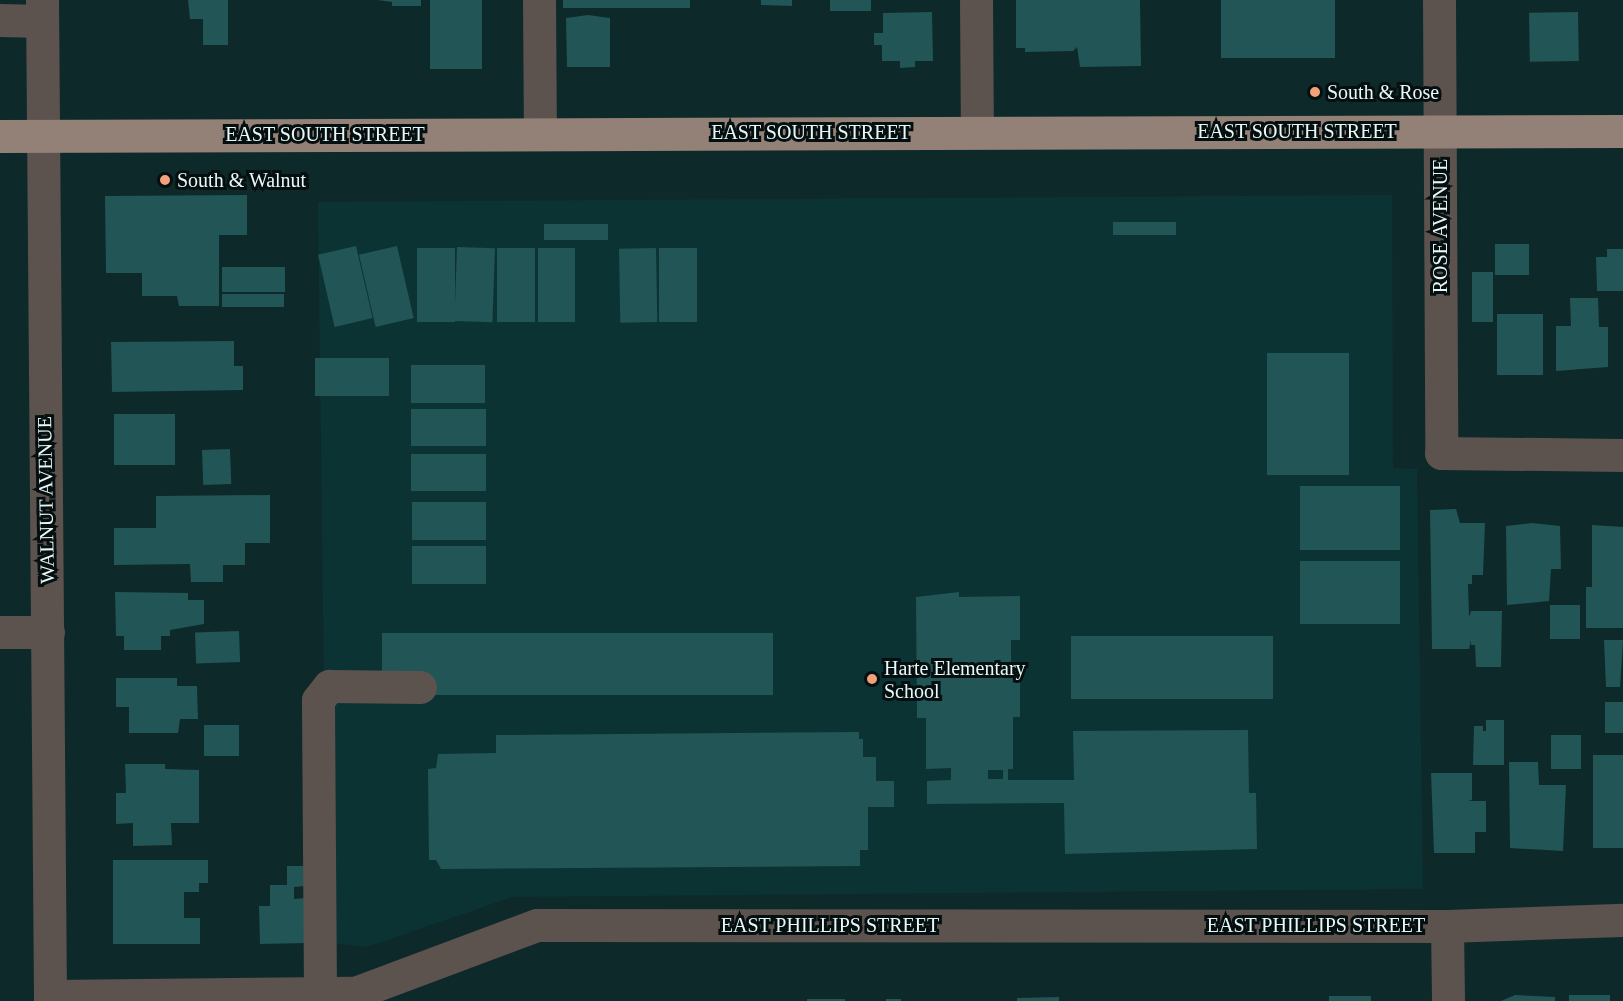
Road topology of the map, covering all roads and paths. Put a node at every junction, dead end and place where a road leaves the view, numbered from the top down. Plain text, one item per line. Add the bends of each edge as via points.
1 (539, 0) edge
2 (976, 0) edge
3 (1439, 0) edge
4 (42, 10) edge
5 (0, 20) edge
6 (977, 131) junction
7 (1439, 131) junction
8 (1623, 131) edge
9 (540, 133) junction
10 (42, 135) junction
11 (0, 136) edge
12 (1623, 455) edge
13 (0, 632) edge
14 (48, 632) junction
15 (420, 687) dead end
16 (1623, 920) edge
17 (1447, 926) junction
18 (320, 993) junction
19 (50, 999) edge
20 (1448, 1001) edge

1 - 9 street
2 - 6 street
3 - 7 street, ROSE AVENUE
4 - 5 street
4 - 10 street, WALNUT AVENUE
6 - 7 main road, EAST SOUTH STREET
6 - 9 main road, EAST SOUTH STREET
7 - 8 main road, EAST SOUTH STREET
7 - 12 street, ROSE AVENUE via 1441,453
9 - 10 main road, EAST SOUTH STREET
10 - 11 main road, EAST SOUTH STREET
10 - 14 street, WALNUT AVENUE
13 - 14 street
14 - 19 street, WALNUT AVENUE
15 - 18 street via 329,686 318,700
16 - 17 street, EAST PHILLIPS STREET
17 - 18 street, EAST PHILLIPS STREET via 537,925 355,993
17 - 20 street
18 - 19 street, EAST PHILLIPS STREET

